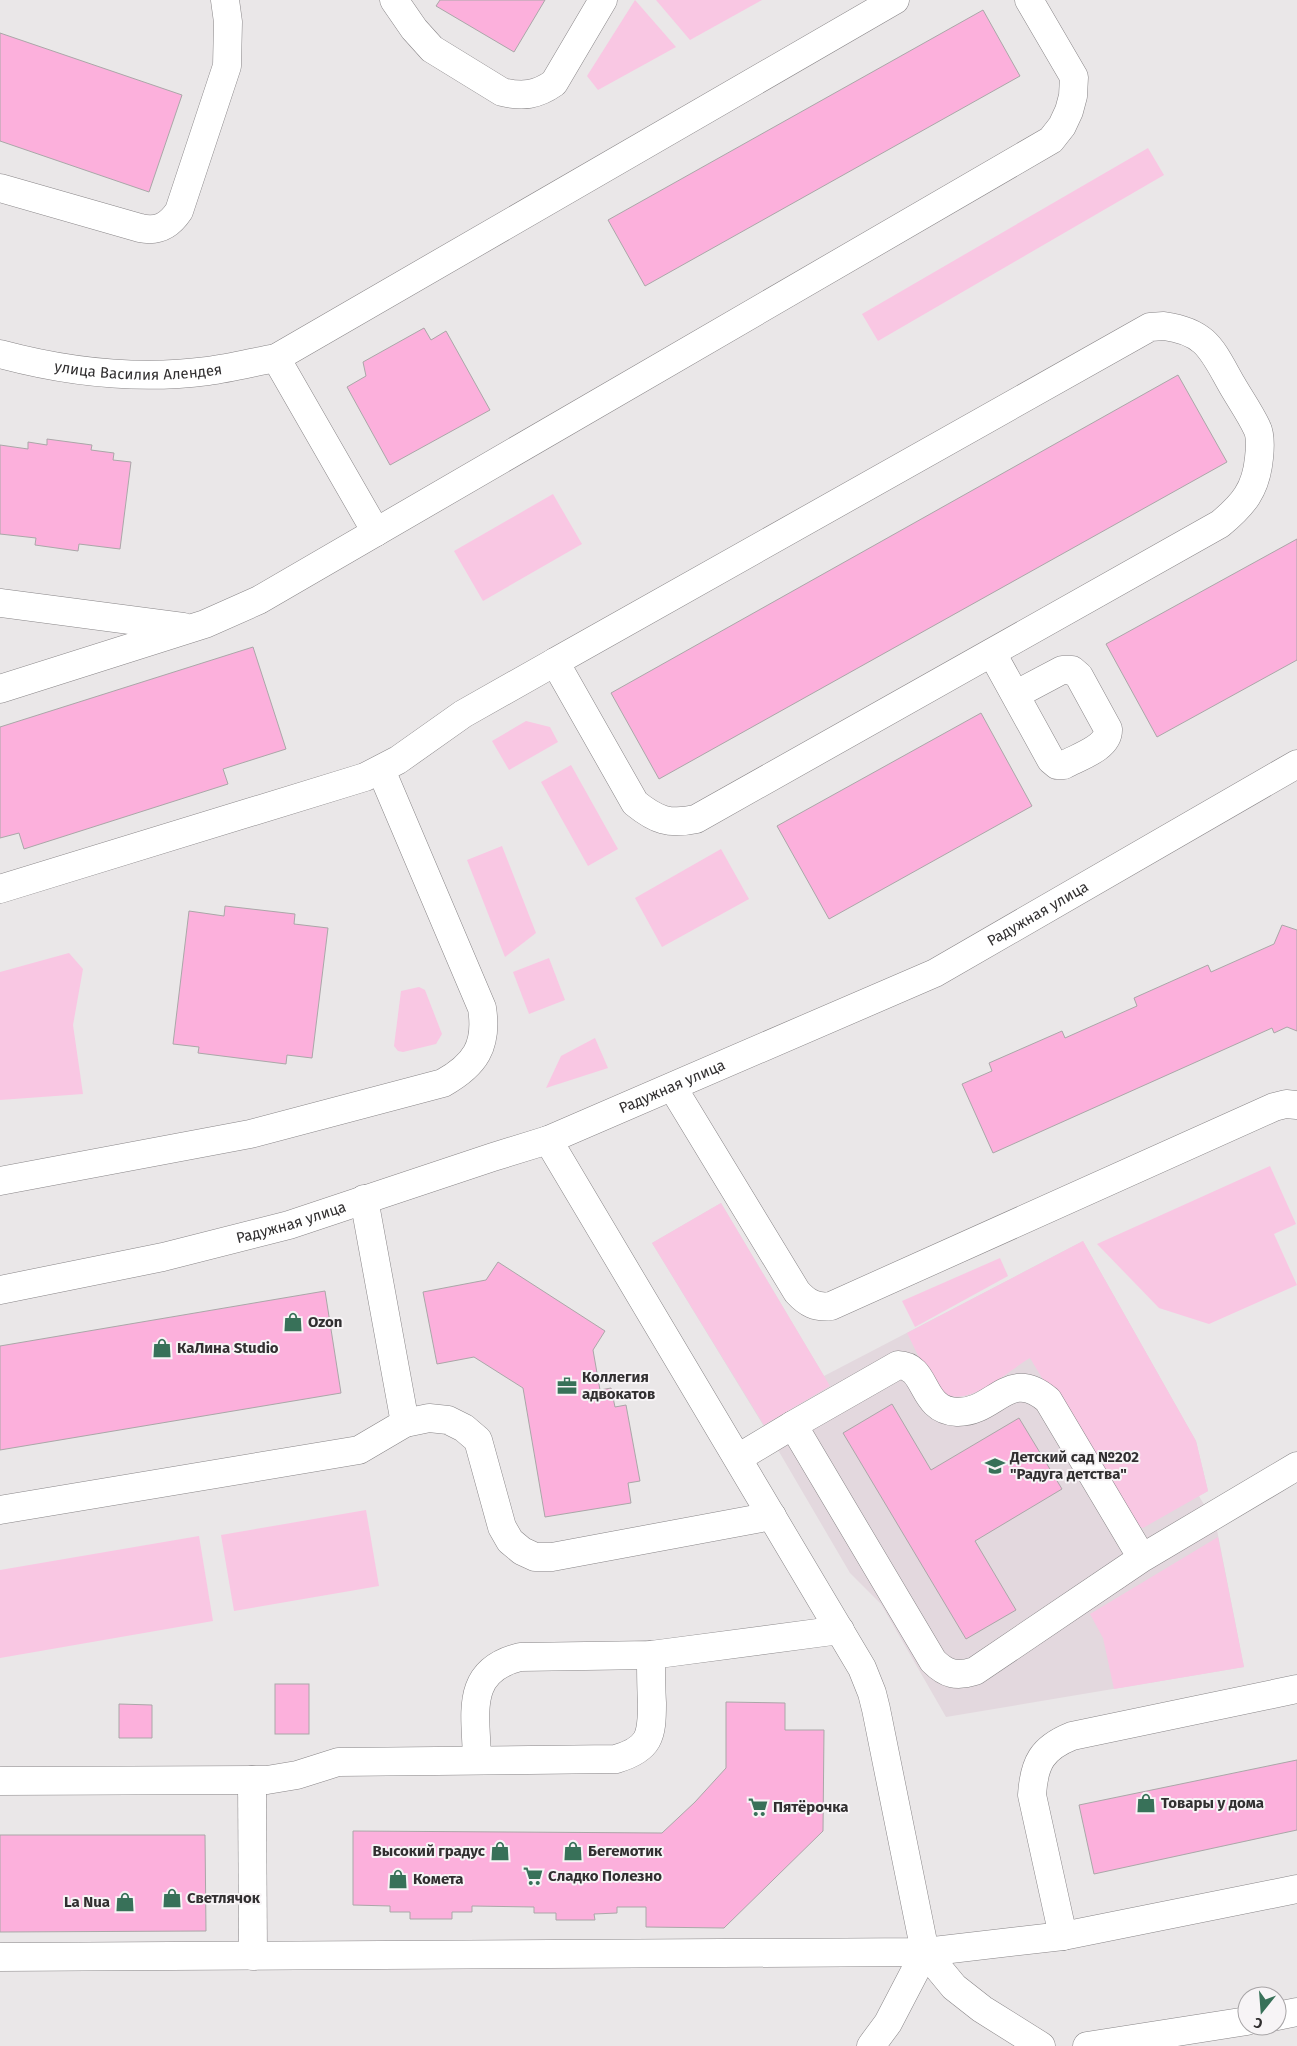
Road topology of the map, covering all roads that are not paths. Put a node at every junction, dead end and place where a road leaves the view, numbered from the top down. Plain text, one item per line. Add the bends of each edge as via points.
1 (225, 0) edge
2 (394, 0) edge
3 (604, 0) edge
4 (895, 0) edge
5 (1030, 0) edge
6 (0, 188) edge
7 (0, 354) edge
8 (276, 358) junction
9 (376, 532) junction
10 (0, 603) edge
11 (192, 628) junction
12 (992, 653) junction
13 (555, 662) junction
14 (0, 689) edge
15 (1015, 695) dead end
16 (1297, 764) edge
17 (381, 770) junction
18 (0, 889) edge
19 (673, 1088) junction
20 (1297, 1105) edge
21 (548, 1140) junction
22 (0, 1181) edge
23 (364, 1199) junction
24 (0, 1290) edge
25 (404, 1423) junction
26 (793, 1425) junction
27 (738, 1458) junction
28 (1297, 1466) edge
29 (0, 1510) edge
30 (772, 1516) junction
31 (1142, 1558) junction
32 (840, 1630) junction
33 (651, 1655) junction
34 (1297, 1689) edge
35 (477, 1759) junction
36 (252, 1780) junction
37 (0, 1781) edge
38 (1297, 1889) edge
39 (1064, 1936) junction
40 (926, 1952) junction
41 (253, 1956) junction
42 (0, 1957) edge
43 (1237, 2024) edge
44 (871, 2046) edge
45 (1041, 2046) edge
46 (1088, 2046) edge

1 - 6 street via 227,66 179,211 172,221 163,228 150,230
2 - 3 street via 418,35 432,48 502,92 515,95 528,95 554,83
4 - 8 street, улица Василия Алендея
5 - 9 street via 1074,77 1069,111 1051,140
7 - 8 street, улица Василия Алендея via 74,370 128,374 208,371
8 - 9 street
9 - 11 street via 259,600
10 - 11 street
11 - 14 street
12 - 13 street via 696,819 681,822 650,815 635,802
12 - 13 street via 1220,524 1248,496 1258,470 1258,429 1210,346 1194,334 1180,328 1150,327
12 - 15 street
13 - 17 street via 463,714
16 - 19 street, Радужная улица via 935,973
17 - 18 street
17 - 22 street via 482,1008 483,1037 473,1061 461,1073 443,1083 250,1134
19 - 20 street via 797,1292 805,1300 822,1307 840,1302 1274,1107
19 - 21 street, Радужная улица
21 - 23 street, Радужная улица
21 - 27 street
23 - 24 street, Радужная улица via 289,1225 163,1258
23 - 25 street
25 - 29 street via 358,1450
25 - 30 street via 429,1418 448,1420 478,1440 502,1527 522,1552 535,1557 552,1557
26 - 27 street
26 - 31 street via 898,1365 916,1372 934,1404 945,1410 968,1411 1011,1388 1029,1388 1048,1400
26 - 31 street via 933,1661 954,1675 975,1671
27 - 30 street
28 - 31 street
30 - 32 street
32 - 33 street
32 - 40 street via 872,1693
33 - 35 street via 520,1657 503,1661 483,1678 476,1696
33 - 35 street via 652,1730 638,1750 616,1759
34 - 39 street via 1072,1736 1051,1747 1033,1773 1032,1795
35 - 36 street via 338,1762 283,1778
36 - 37 street
36 - 41 street
38 - 39 street
39 - 40 street
40 - 41 street
40 - 44 street via 888,2023
40 - 45 street via 954,1987
41 - 42 street
43 - 46 street

